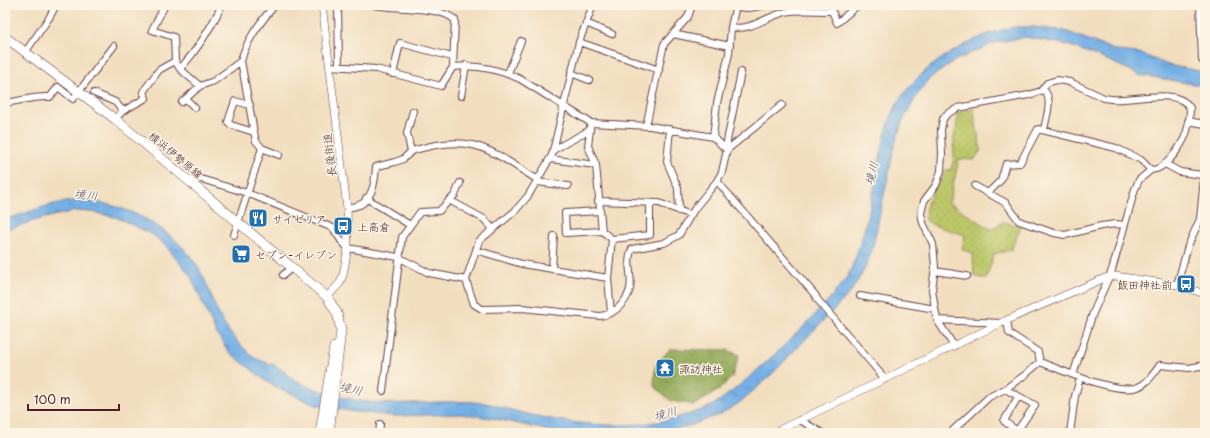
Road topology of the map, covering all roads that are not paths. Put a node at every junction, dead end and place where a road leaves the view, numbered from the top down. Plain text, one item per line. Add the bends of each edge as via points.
1 (56, 5) edge
2 (164, 5) edge
3 (222, 5) edge
4 (275, 5) edge
5 (322, 5) edge
6 (338, 5) edge
7 (374, 5) edge
8 (593, 5) edge
9 (692, 5) edge
10 (768, 5) edge
11 (858, 5) edge
12 (1200, 5) edge
13 (736, 6) edge
14 (586, 23) junction
15 (730, 27) junction
16 (612, 34) dead end
17 (673, 34) junction
18 (5, 37) edge
19 (521, 41) dead end
20 (579, 42) junction
21 (114, 46) dead end
22 (730, 46) junction
23 (26, 51) junction
24 (452, 57) junction
25 (175, 61) junction
26 (241, 61) junction
27 (1205, 61) edge
28 (466, 65) junction
29 (330, 66) junction
30 (339, 66) junction
31 (453, 67) junction
32 (180, 69) junction
33 (659, 70) junction
34 (741, 72) dead end
35 (508, 73) junction
36 (572, 73) junction
37 (393, 74) junction
38 (589, 80) dead end
39 (200, 86) junction
40 (1043, 89) junction
41 (80, 91) junction
42 (94, 93) dead end
43 (461, 96) dead end
44 (5, 103) edge
45 (250, 105) junction
46 (782, 105) dead end
47 (564, 107) junction
48 (195, 108) dead end
49 (123, 111) junction
50 (413, 111) dead end
51 (115, 118) junction
52 (1188, 121) junction
53 (1205, 124) edge
54 (646, 126) junction
55 (590, 127) junction
56 (670, 130) junction
57 (1044, 130) junction
58 (254, 132) junction
59 (713, 137) junction
60 (262, 148) junction
61 (553, 150) junction
62 (727, 150) junction
63 (411, 152) junction
64 (279, 155) dead end
65 (550, 159) junction
66 (1165, 164) junction
67 (596, 165) junction
68 (1151, 170) junction
69 (188, 180) junction
70 (538, 181) junction
71 (717, 182) junction
72 (460, 183) dead end
73 (568, 186) dead end
74 (974, 186) dead end
75 (989, 192) junction
76 (247, 193) junction
77 (366, 198) junction
78 (1204, 198) edge
79 (449, 200) junction
80 (598, 201) junction
81 (650, 203) junction
82 (347, 208) junction
83 (679, 211) junction
84 (600, 212) junction
85 (691, 215) junction
86 (1202, 220) edge
87 (238, 222) junction
88 (410, 225) junction
89 (1124, 225) junction
90 (493, 228) junction
91 (602, 231) junction
92 (234, 235) dead end
93 (554, 236) dead end
94 (612, 239) junction
95 (348, 248) junction
96 (476, 250) junction
97 (398, 257) junction
98 (292, 268) junction
99 (552, 269) junction
100 (934, 271) junction
101 (283, 274) dead end
102 (967, 276) dead end
103 (1110, 276) junction
104 (608, 278) junction
105 (466, 280) junction
106 (1177, 285) junction
107 (1205, 294) edge
108 (860, 296) dead end
109 (327, 297) junction
110 (934, 309) junction
111 (611, 313) junction
112 (937, 320) junction
113 (1005, 321) junction
114 (954, 346) junction
115 (1040, 362) junction
116 (1205, 365) edge
117 (1073, 375) junction
118 (885, 378) junction
119 (1080, 378) junction
120 (1005, 389) junction
121 (383, 392) dead end
122 (1018, 397) junction
123 (328, 412) junction
124 (800, 420) junction
125 (380, 424) dead end
126 (1070, 432) edge
127 (320, 433) edge
128 (329, 433) edge
129 (379, 433) edge
130 (773, 433) edge
131 (822, 433) edge
132 (950, 433) edge
133 (1078, 433) edge

1 - 23 street
2 - 25 street via 152,30 174,37
3 - 32 street via 213,23
4 - 26 street via 263,19 243,52
5 - 29 street, 長後街道
6 - 30 street
7 - 24 street via 418,9 452,18 455,23
8 - 14 street
9 - 17 street via 688,17
10 - 13 street via 749,8
11 - 15 street via 837,23 832,11 789,11 738,29
12 - 27 street via 1202,60
13 - 15 street
14 - 16 street
14 - 20 street
15 - 22 street
17 - 22 street
17 - 33 street via 664,44
18 - 23 main road, 横浜伊勢原線
19 - 35 street
20 - 33 street
20 - 36 street
21 - 41 street
22 - 59 street via 717,103
23 - 41 main road, 横浜伊勢原線
24 - 31 street
24 - 37 street via 400,43
25 - 32 street
25 - 49 street via 155,73 143,92 146,98
26 - 39 street via 214,81
26 - 45 street
28 - 31 street
28 - 35 street via 482,66
28 - 43 street
29 - 30 street
29 - 82 street, 長後街道
30 - 37 street via 361,67
31 - 37 street via 440,86
32 - 39 street
33 - 54 street
34 - 62 street
35 - 47 street
36 - 38 street
36 - 47 street
39 - 48 street via 184,100
40 - 52 street via 1047,83 1057,80 1070,82 1104,98 1174,98 1188,104
40 - 57 street via 1049,101
40 - 100 street via 1029,95 967,105 947,114 943,119 941,171 936,185 924,201 921,213 932,244
41 - 44 street via 73,99 58,87 50,98 36,96
41 - 51 main road, 横浜伊勢原線
42 - 49 street via 111,99
45 - 58 street
45 - 58 street via 236,100 228,122
46 - 62 street
47 - 55 street
47 - 61 street
49 - 51 street
50 - 63 street via 408,133
51 - 69 main road, 横浜伊勢原線
52 - 53 street
52 - 66 street via 1184,138
54 - 55 street
54 - 56 street
55 - 61 street
55 - 67 street via 588,146
56 - 59 street
56 - 83 street via 667,162 678,188
57 - 68 street via 1121,149 1141,160
57 - 75 street via 1038,129 1020,163 1006,164 1001,180
58 - 60 street via 256,141
59 - 62 street
60 - 64 street
60 - 76 street
61 - 65 street
62 - 71 street
63 - 70 street via 444,143 464,142 489,150
63 - 77 street via 403,159 376,167 375,182
65 - 67 street
65 - 70 street
66 - 68 street via 1157,170
66 - 78 street via 1180,172 1202,175
67 - 80 street
68 - 89 street via 1139,180
69 - 76 street via 201,179
69 - 87 main road, 横浜伊勢原線
70 - 73 street
70 - 90 street via 515,211
71 - 85 street
71 - 118 street
72 - 79 street via 455,195
74 - 75 street
75 - 89 street via 1006,204 1019,221 1054,233 1065,235 1106,225
76 - 87 street
76 - 95 street via 333,228
77 - 82 street via 363,203
77 - 88 street
78 - 86 street
79 - 88 street via 439,211 420,212
79 - 90 street via 484,219
80 - 81 street
80 - 84 street
81 - 83 street via 659,203
81 - 94 street via 650,235
82 - 95 street, 長後街道
83 - 85 street
84 - 91 street
84 - 91 street via 565,214 566,233
85 - 111 street via 682,231 672,240 632,249 630,293
86 - 106 street via 1188,246
87 - 92 street
87 - 98 main road, 横浜伊勢原線
88 - 97 street via 402,237
89 - 103 street
90 - 96 street via 479,241
91 - 94 street
93 - 99 street
94 - 104 street
95 - 97 street
95 - 109 street, 長後街道 via 344,275
96 - 99 street via 522,264
96 - 105 street
97 - 105 street via 429,273
97 - 121 street
98 - 101 street
98 - 109 main road, 横浜伊勢原線
99 - 104 street
100 - 102 street
100 - 110 street
103 - 106 street
103 - 113 street
103 - 117 street via 1093,313
104 - 111 street
105 - 111 street via 474,304 482,309 522,308 600,316
106 - 107 street
108 - 110 street
109 - 123 main road via 334,315 336,333
110 - 112 street
112 - 113 street
112 - 114 street
113 - 114 street
113 - 115 street via 1009,332 1038,352
114 - 118 street
115 - 117 street
115 - 120 street via 1033,370
116 - 119 street via 1189,368 1160,365 1147,381 1133,388
117 - 119 street
118 - 124 street
119 - 126 street
120 - 122 street
120 - 132 street via 989,397
122 - 122 street via 1035,405 1017,431 1004,422
123 - 127 main road
123 - 128 main road
124 - 130 street
124 - 131 street
125 - 129 street
126 - 133 street

